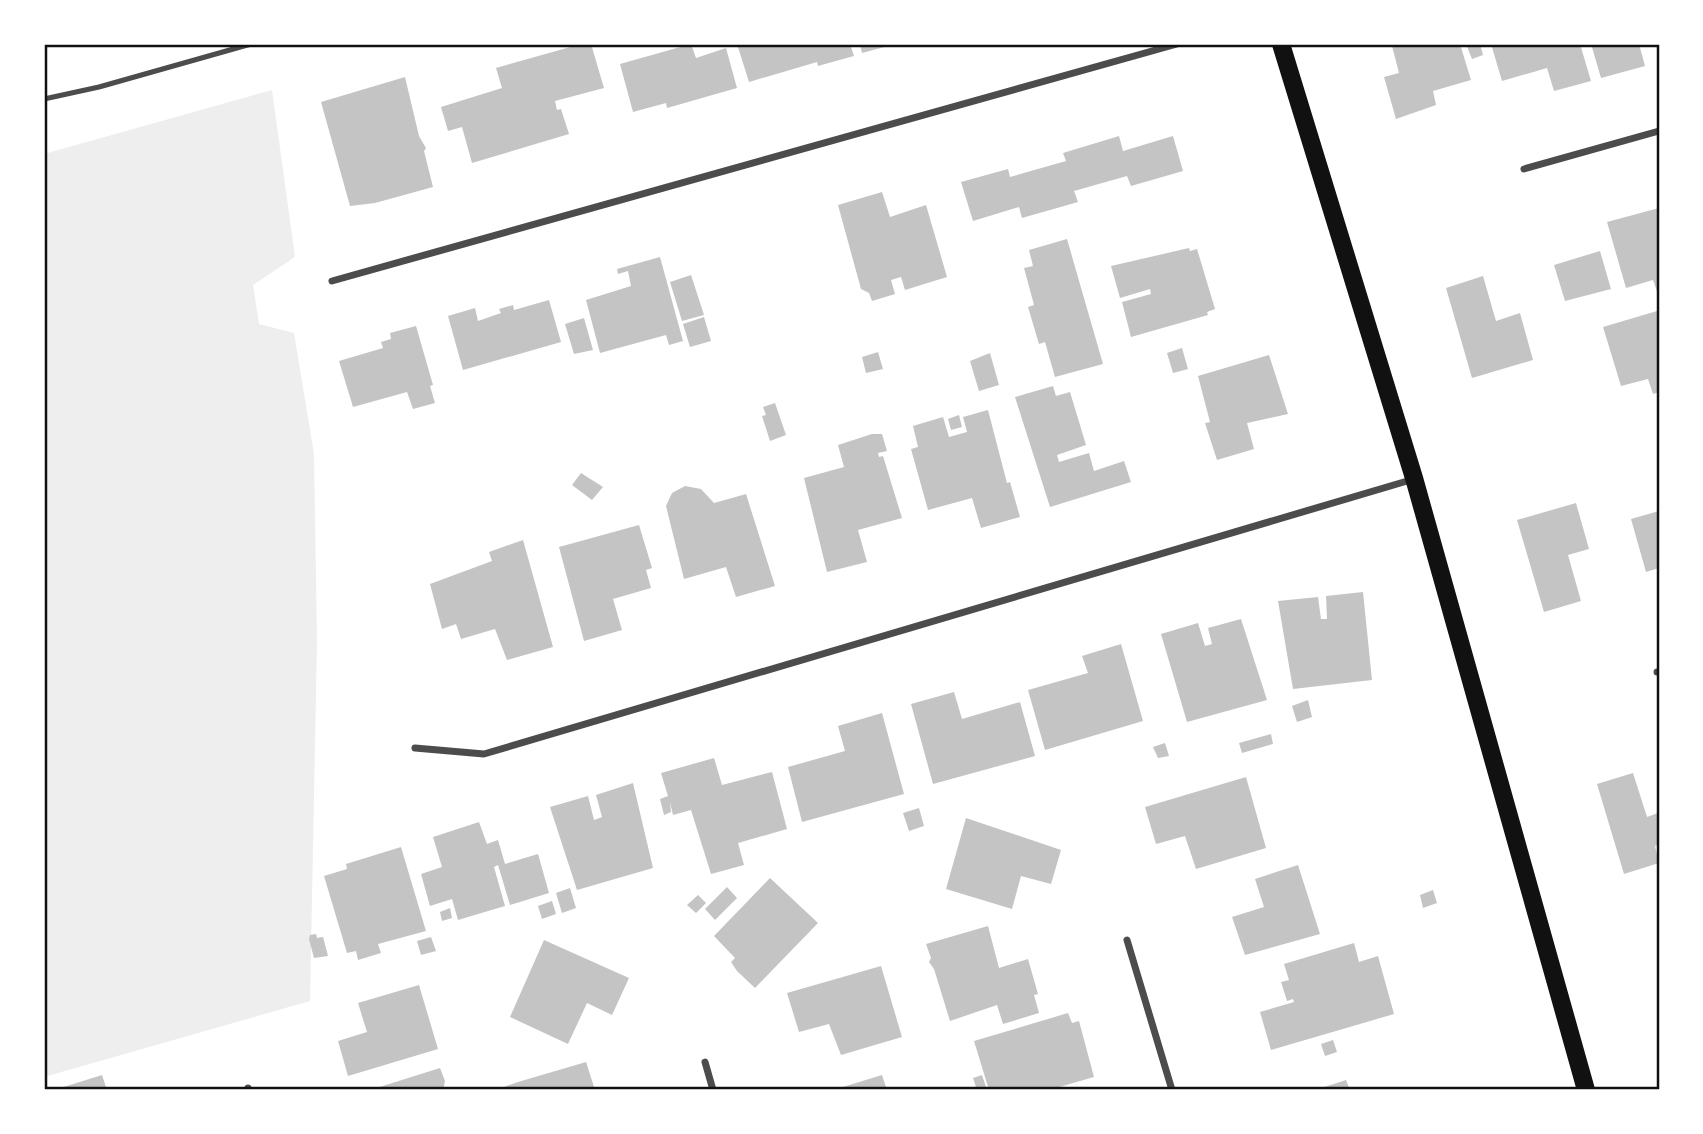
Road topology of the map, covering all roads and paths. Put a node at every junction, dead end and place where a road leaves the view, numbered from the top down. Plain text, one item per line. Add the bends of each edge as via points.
1 (251, 44) edge
2 (1177, 44) edge
3 (1282, 44) edge
4 (44, 99) edge
5 (1659, 131) edge
6 (1524, 169) dead end
7 (332, 281) dead end
8 (1414, 478) junction
9 (415, 748) dead end
10 (1126, 940) dead end
11 (705, 1062) dead end
12 (713, 1090) edge
13 (1172, 1090) edge
14 (1586, 1090) edge

1 - 4 lane
2 - 7 street
3 - 8 main road
5 - 6 street
8 - 9 street via 484,754
8 - 14 main road
10 - 13 street
11 - 12 street

